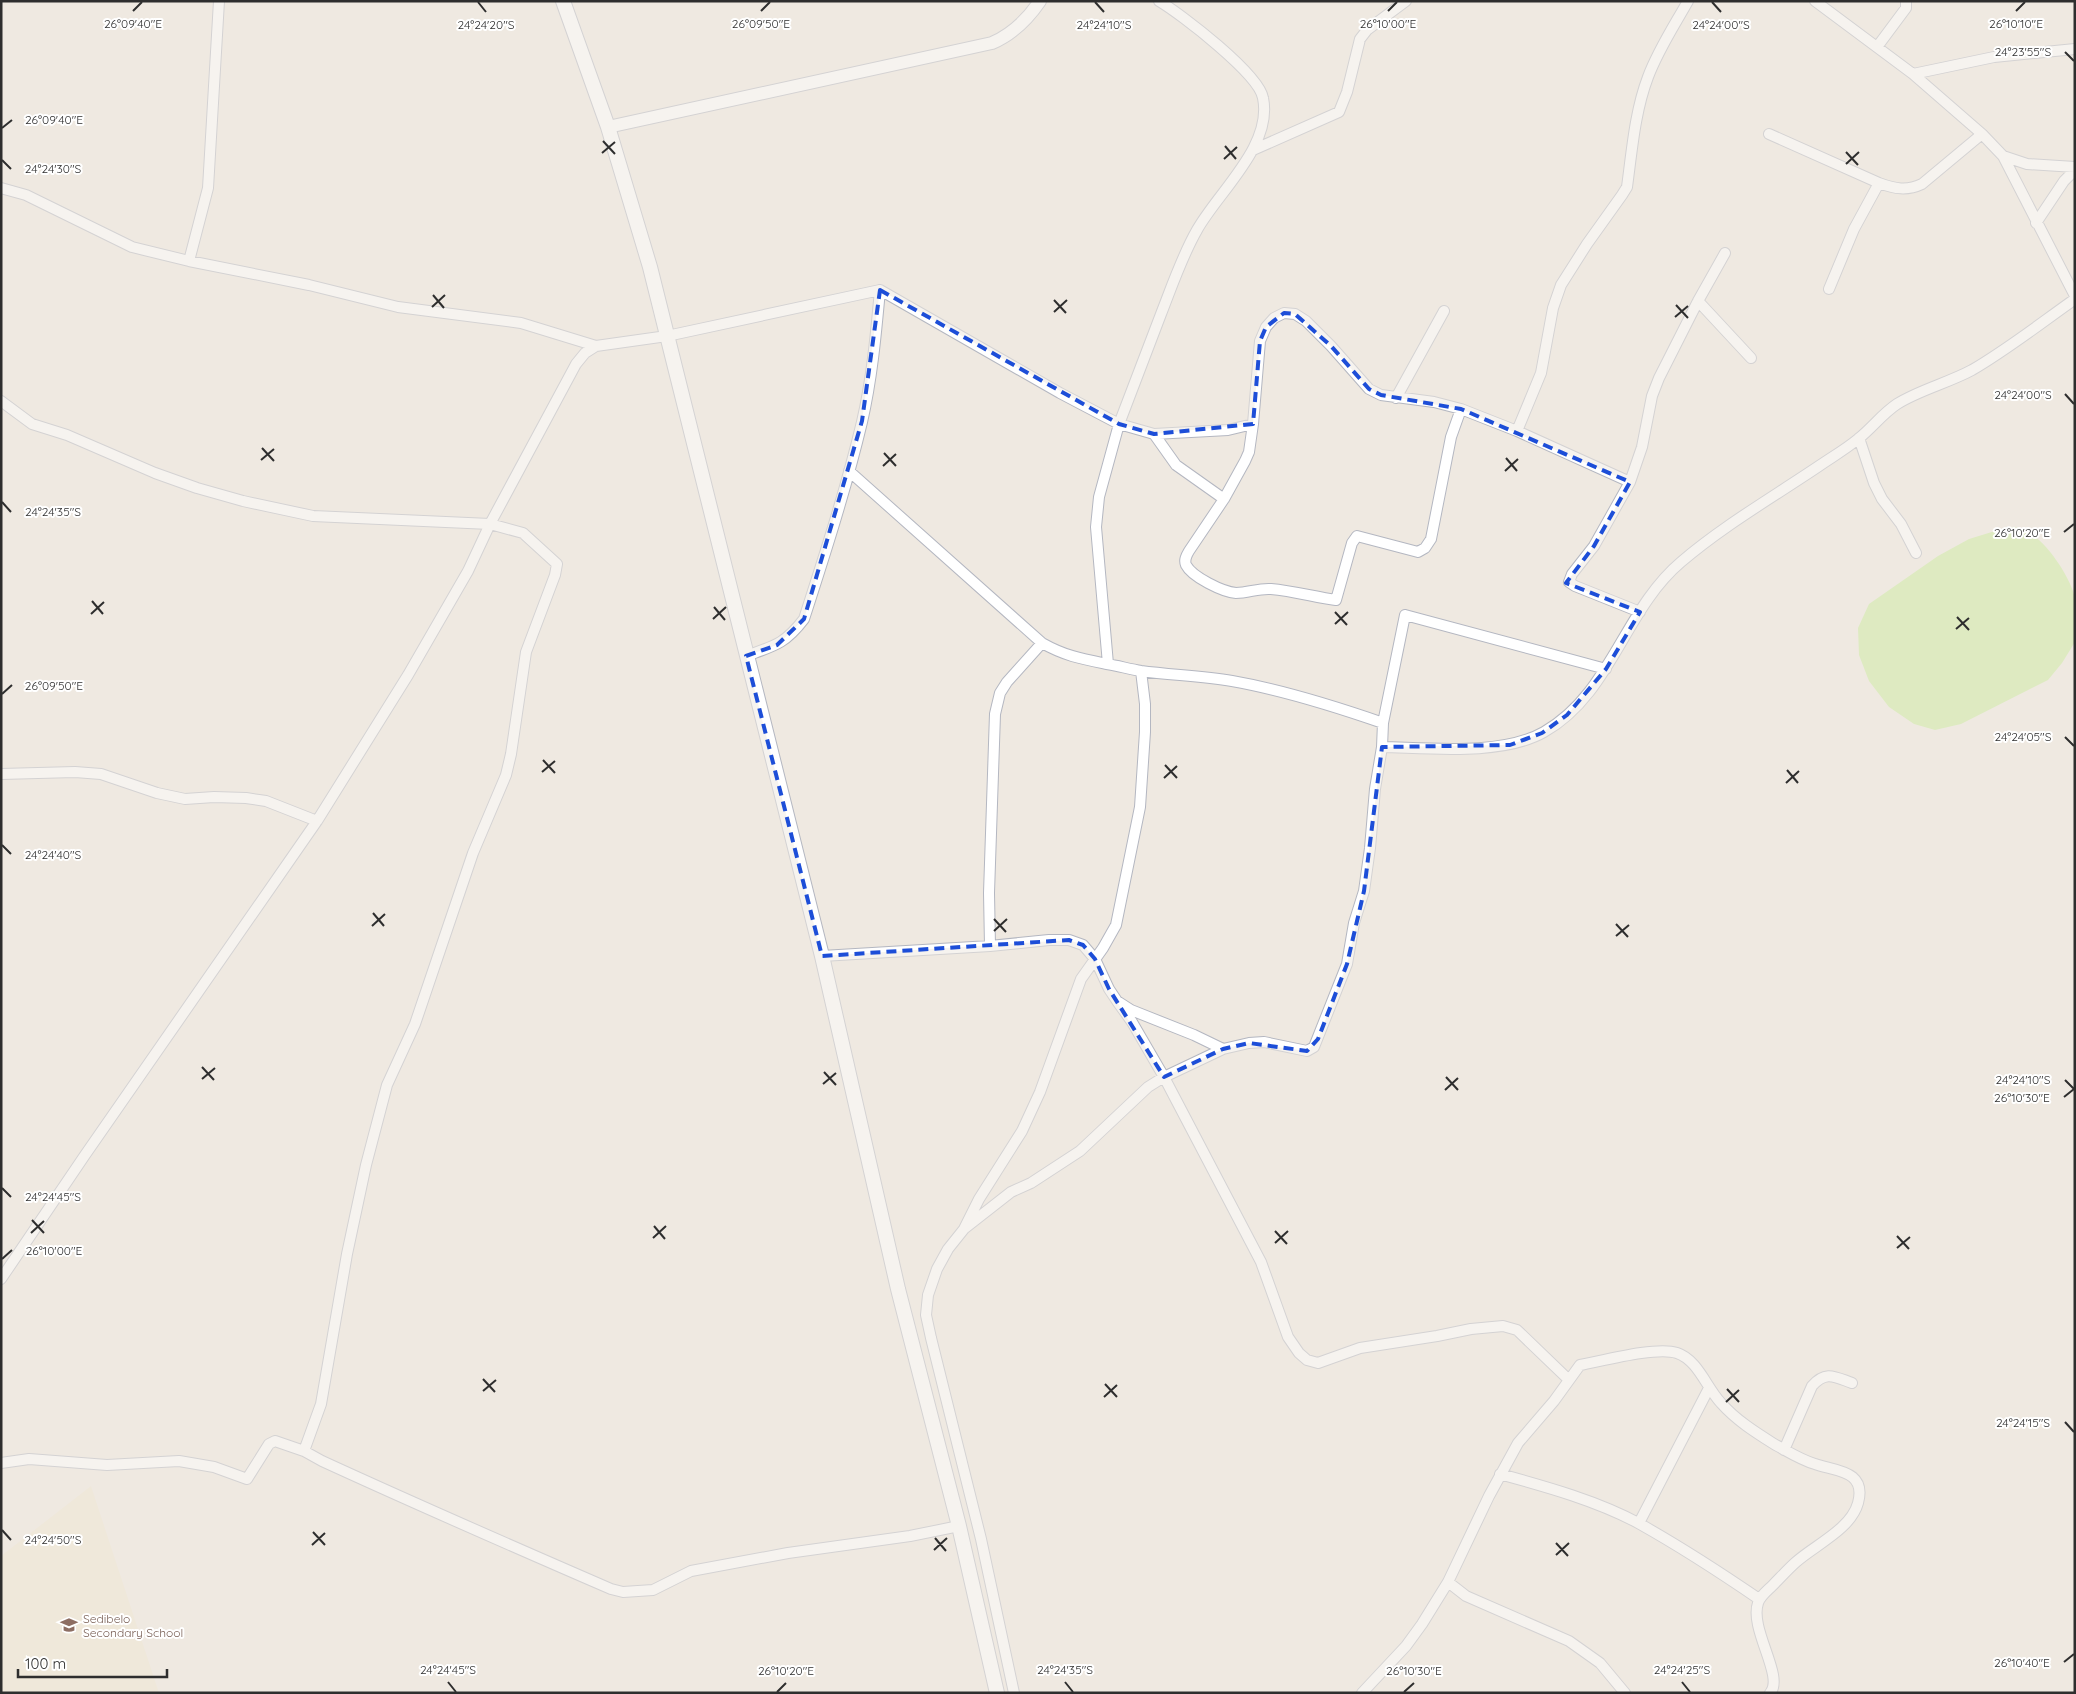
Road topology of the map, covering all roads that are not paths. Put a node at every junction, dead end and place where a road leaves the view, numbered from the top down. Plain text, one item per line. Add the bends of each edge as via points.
1 (219, 1) edge
2 (563, 1) edge
3 (1040, 1) edge
4 (1159, 1) edge
5 (1406, 1) edge
6 (1688, 1) edge
7 (1815, 1) edge
8 (1906, 1) edge
9 (1175, 5) edge
10 (1878, 47) junction
11 (2075, 50) edge
12 (1913, 74) junction
13 (608, 127) junction
14 (1769, 134) dead end
15 (1982, 134) junction
16 (1253, 150) junction
17 (2003, 156) junction
18 (2075, 168) edge
19 (1880, 183) junction
20 (1, 188) edge
21 (2036, 223) junction
22 (1725, 253) dead end
23 (189, 261) junction
24 (1829, 289) dead end
25 (880, 290) junction
26 (2075, 298) edge
27 (1698, 301) junction
28 (1444, 311) dead end
29 (667, 336) junction
30 (596, 346) junction
31 (1751, 358) dead end
32 (1396, 398) junction
33 (1, 402) edge
34 (1461, 409) junction
35 (1118, 424) junction
36 (1253, 424) junction
37 (1517, 431) junction
38 (1154, 434) junction
39 (1859, 438) junction
40 (849, 471) junction
41 (1630, 482) junction
42 (1224, 500) junction
43 (490, 524) junction
44 (1916, 553) dead end
45 (1640, 612) junction
46 (1042, 643) junction
47 (746, 656) junction
48 (1108, 664) junction
49 (1606, 670) junction
50 (1141, 671) junction
51 (1383, 723) junction
52 (1382, 747) junction
53 (1, 774) edge
54 (316, 821) junction
55 (990, 946) junction
56 (822, 956) junction
57 (1095, 959) junction
58 (1117, 1001) junction
59 (1223, 1049) junction
60 (1164, 1077) junction
61 (964, 1229) junction
62 (1, 1279) edge
63 (1569, 1380) junction
64 (1852, 1382) dead end
65 (1710, 1388) junction
66 (1784, 1450) junction
67 (304, 1451) junction
68 (1, 1463) edge
69 (1500, 1474) junction
70 (1639, 1524) junction
71 (958, 1526) junction
72 (1448, 1582) junction
73 (1759, 1599) junction
74 (997, 1693) edge
75 (1014, 1693) edge
76 (1362, 1693) edge
77 (1625, 1693) edge
78 (1770, 1693) edge

1 - 23 street via 208,188
2 - 13 main road
3 - 13 street via 1012,33 992,43
4 - 9 street
5 - 16 street via 1360,39 1339,112
6 - 37 street via 1657,55 1648,78 1639,107 1627,187 1561,285 1553,308 1541,373
7 - 10 street
8 - 10 street via 1906,8
9 - 16 street via 1259,86 1264,117
10 - 12 street
11 - 12 street via 2009,55
12 - 15 street
13 - 29 main road
14 - 19 street
15 - 17 street
15 - 19 street via 1911,190
16 - 35 street via 1197,229
17 - 18 street via 2027,164
17 - 21 street
18 - 21 street
19 - 24 street via 1854,229
20 - 23 street via 26,195 132,247
21 - 26 street
22 - 27 street
23 - 30 street via 310,285 398,307 521,323
25 - 29 street
25 - 35 street
25 - 40 street via 876,343
26 - 39 street via 1970,371 1897,404
27 - 31 street
27 - 41 street via 1652,396 1642,447
28 - 32 street
29 - 30 street
29 - 47 main road
30 - 43 street via 576,364
32 - 34 street
32 - 36 street via 1369,389 1306,321 1295,314 1284,313 1266,327 1260,341
33 - 43 street via 32,424 67,435 155,473 243,501 313,516
34 - 37 street
34 - 42 street via 1450,444 1431,539 1418,552 1358,536 1352,544 1336,600 1270,589 1238,593 1226,591 1191,571 1185,558
35 - 38 street
35 - 48 street via 1099,497 1096,527
36 - 38 street via 1228,430
36 - 42 street via 1249,452
37 - 41 street
38 - 42 street via 1176,465
39 - 44 street via 1874,483
39 - 45 street via 1693,551 1671,571
40 - 46 street
40 - 47 street via 804,619 791,636 777,645
41 - 45 street via 1594,546 1569,582
43 - 54 street via 468,571 408,675
43 - 67 street via 523,533 557,564 555,575 526,652 506,775 473,853 415,1024 387,1086 364,1174 321,1404
45 - 49 street
46 - 48 street via 1078,659
46 - 55 street via 1007,682 1000,693 995,714
47 - 56 main road
48 - 50 street
49 - 51 street via 1405,615
49 - 52 street via 1573,709 1553,727 1530,739 1510,745 1453,749
50 - 51 street via 1234,681
50 - 57 street via 1145,732 1140,807 1116,925
51 - 52 street
52 - 59 street via 1364,891 1347,964 1314,1047 1308,1050 1264,1042
53 - 54 street via 101,774 185,799 214,797 266,801
54 - 62 street
55 - 56 street
55 - 57 street via 1068,940 1083,945
56 - 71 main road via 898,1289
57 - 58 street
57 - 61 street via 1081,979 1040,1092 1022,1130
58 - 59 street
58 - 60 street
59 - 60 street
60 - 61 street via 1141,1093 1080,1151 1011,1192
60 - 63 street via 1261,1262 1288,1337 1307,1360 1318,1363 1360,1348 1504,1326 1517,1330
61 - 75 street via 937,1269 928,1295 926,1315 981,1539
63 - 65 street via 1580,1365 1648,1353 1674,1352 1688,1358
63 - 69 street via 1518,1443
64 - 66 street via 1829,1375 1819,1378 1812,1386
65 - 66 street via 1741,1423
65 - 70 street
66 - 73 street via 1815,1464 1851,1474 1859,1487 1858,1503 1846,1523 1797,1561
67 - 68 street via 275,1442 269,1444 247,1479 214,1467 179,1461 107,1465 29,1460
67 - 71 street via 450,1519 623,1592 653,1590 691,1571 732,1562
69 - 70 street via 1564,1492
69 - 72 street
70 - 73 street via 1711,1566
71 - 74 main road
72 - 76 street via 1417,1632
72 - 77 street via 1466,1596 1569,1641 1600,1663
73 - 78 street via 1756,1623 1774,1676

